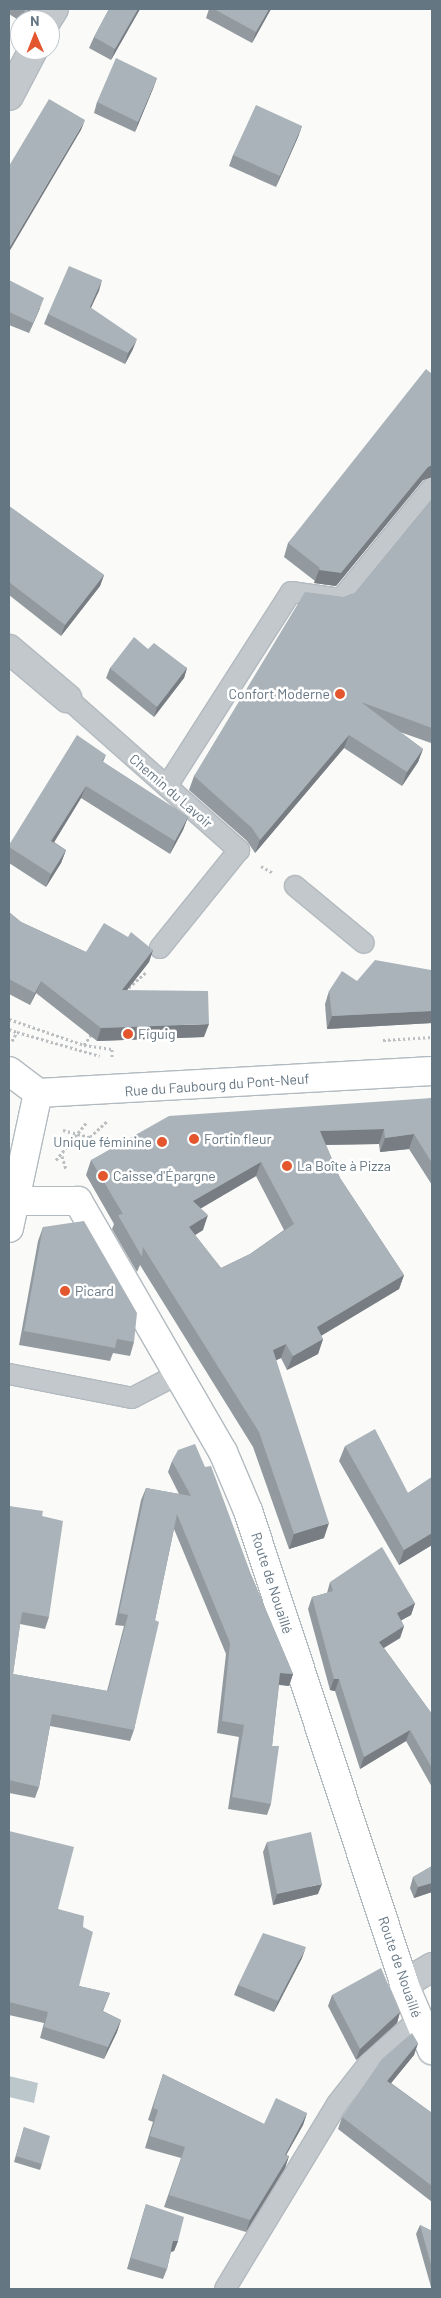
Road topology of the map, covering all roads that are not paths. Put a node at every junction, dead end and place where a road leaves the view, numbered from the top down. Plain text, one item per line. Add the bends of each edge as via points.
1 (28, 60) edge
2 (9, 96) edge
3 (432, 488) edge
4 (9, 649) edge
5 (67, 698) joint
6 (167, 786) junction
7 (295, 886) dead end
8 (364, 943) dead end
9 (160, 948) dead end
10 (9, 1071) edge
11 (432, 1071) edge
12 (38, 1093) junction
13 (14, 1201) junction
14 (9, 1228) edge
15 (180, 1373) junction
16 (9, 1374) edge
17 (432, 1968) edge
18 (404, 1984) junction
19 (418, 2020) junction
20 (432, 2050) edge
21 (225, 2289) edge

1 - 2 street
3 - 6 lane via 342,599 291,592
4 - 5 street, Chemin du Lavoir
5 - 6 lane, Chemin du Lavoir
6 - 9 lane, Chemin du Lavoir via 239,850
7 - 8 lane
10 - 12 street
11 - 12 street, Rue du Faubourg du Pont-Neuf
12 - 13 street
13 - 14 street
13 - 15 street, Route de Nouaillé via 78,1201
15 - 16 lane via 132,1398
15 - 18 street, Route de Nouaillé via 223,1452 248,1511
17 - 18 street
18 - 19 street, Route de Nouaillé
19 - 20 street, Route de Nouaillé
19 - 21 lane via 369,2063 337,2104

